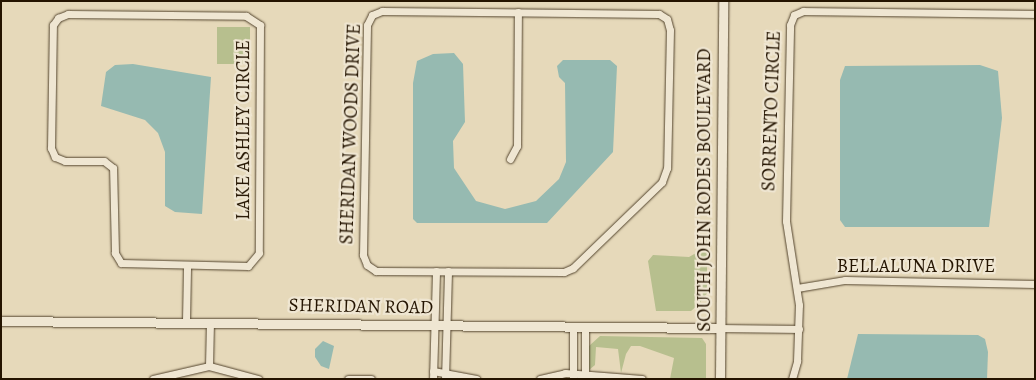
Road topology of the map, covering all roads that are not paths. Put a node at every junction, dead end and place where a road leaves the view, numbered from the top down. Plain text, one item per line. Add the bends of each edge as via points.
1 (723, 1) edge
2 (518, 12) junction
3 (1035, 14) edge
4 (510, 158) dead end
5 (187, 267) junction
6 (436, 271) junction
7 (448, 271) junction
8 (1035, 284) edge
9 (797, 288) junction
10 (186, 321) junction
11 (1, 322) edge
12 (210, 322) junction
13 (434, 325) junction
14 (447, 325) junction
15 (573, 326) junction
16 (585, 326) junction
17 (721, 328) junction
18 (799, 329) junction
19 (209, 366) junction
20 (433, 375) edge
21 (445, 375) edge
22 (573, 376) edge
23 (585, 377) edge
24 (608, 377) edge
25 (163, 378) edge
26 (153, 379) edge
27 (258, 379) edge
28 (348, 379) edge
29 (371, 379) edge
30 (476, 379) edge
31 (540, 379) edge
32 (642, 379) edge
33 (720, 379) edge
34 (792, 379) edge

1 - 17 street, SOUTH JOHN RODES BOULEVARD
2 - 4 street via 517,146
2 - 6 street, SHERIDAN WOODS DRIVE via 382,11 372,15 367,25 363,255 367,264 376,271
2 - 7 street, SHERIDAN WOODS DRIVE via 659,14 667,19 670,30 667,168 662,182 573,268 564,272
3 - 9 street, SORRENTO CIRCLE via 804,11 794,15 790,25 786,221
5 - 5 street, LAKE ASHLEY CIRCLE via 239,268 248,266 259,253 260,25 246,16 68,14 58,18 53,25 51,148 56,157 104,161 113,168 115,254 121,263
5 - 10 street
6 - 7 street, SHERIDAN WOODS DRIVE
6 - 13 street
7 - 14 street
8 - 9 street, BELLALUNA DRIVE via 844,280
9 - 18 street, SORRENTO CIRCLE
10 - 11 street, SHERIDAN ROAD
10 - 12 street, SHERIDAN ROAD
12 - 13 street, SHERIDAN ROAD
12 - 19 street
13 - 14 street, SHERIDAN ROAD
13 - 20 street
14 - 15 street, SHERIDAN ROAD
14 - 21 street
15 - 16 street, SHERIDAN ROAD
15 - 22 street
16 - 17 street, SHERIDAN ROAD
16 - 23 street
17 - 18 street
17 - 33 street, SOUTH JOHN RODES BOULEVARD
18 - 34 street, SORRENTO CIRCLE
19 - 25 street
19 - 27 street
20 - 21 street
21 - 30 street
22 - 23 street
22 - 31 street
23 - 24 street
24 - 32 street
25 - 26 street
28 - 29 street

